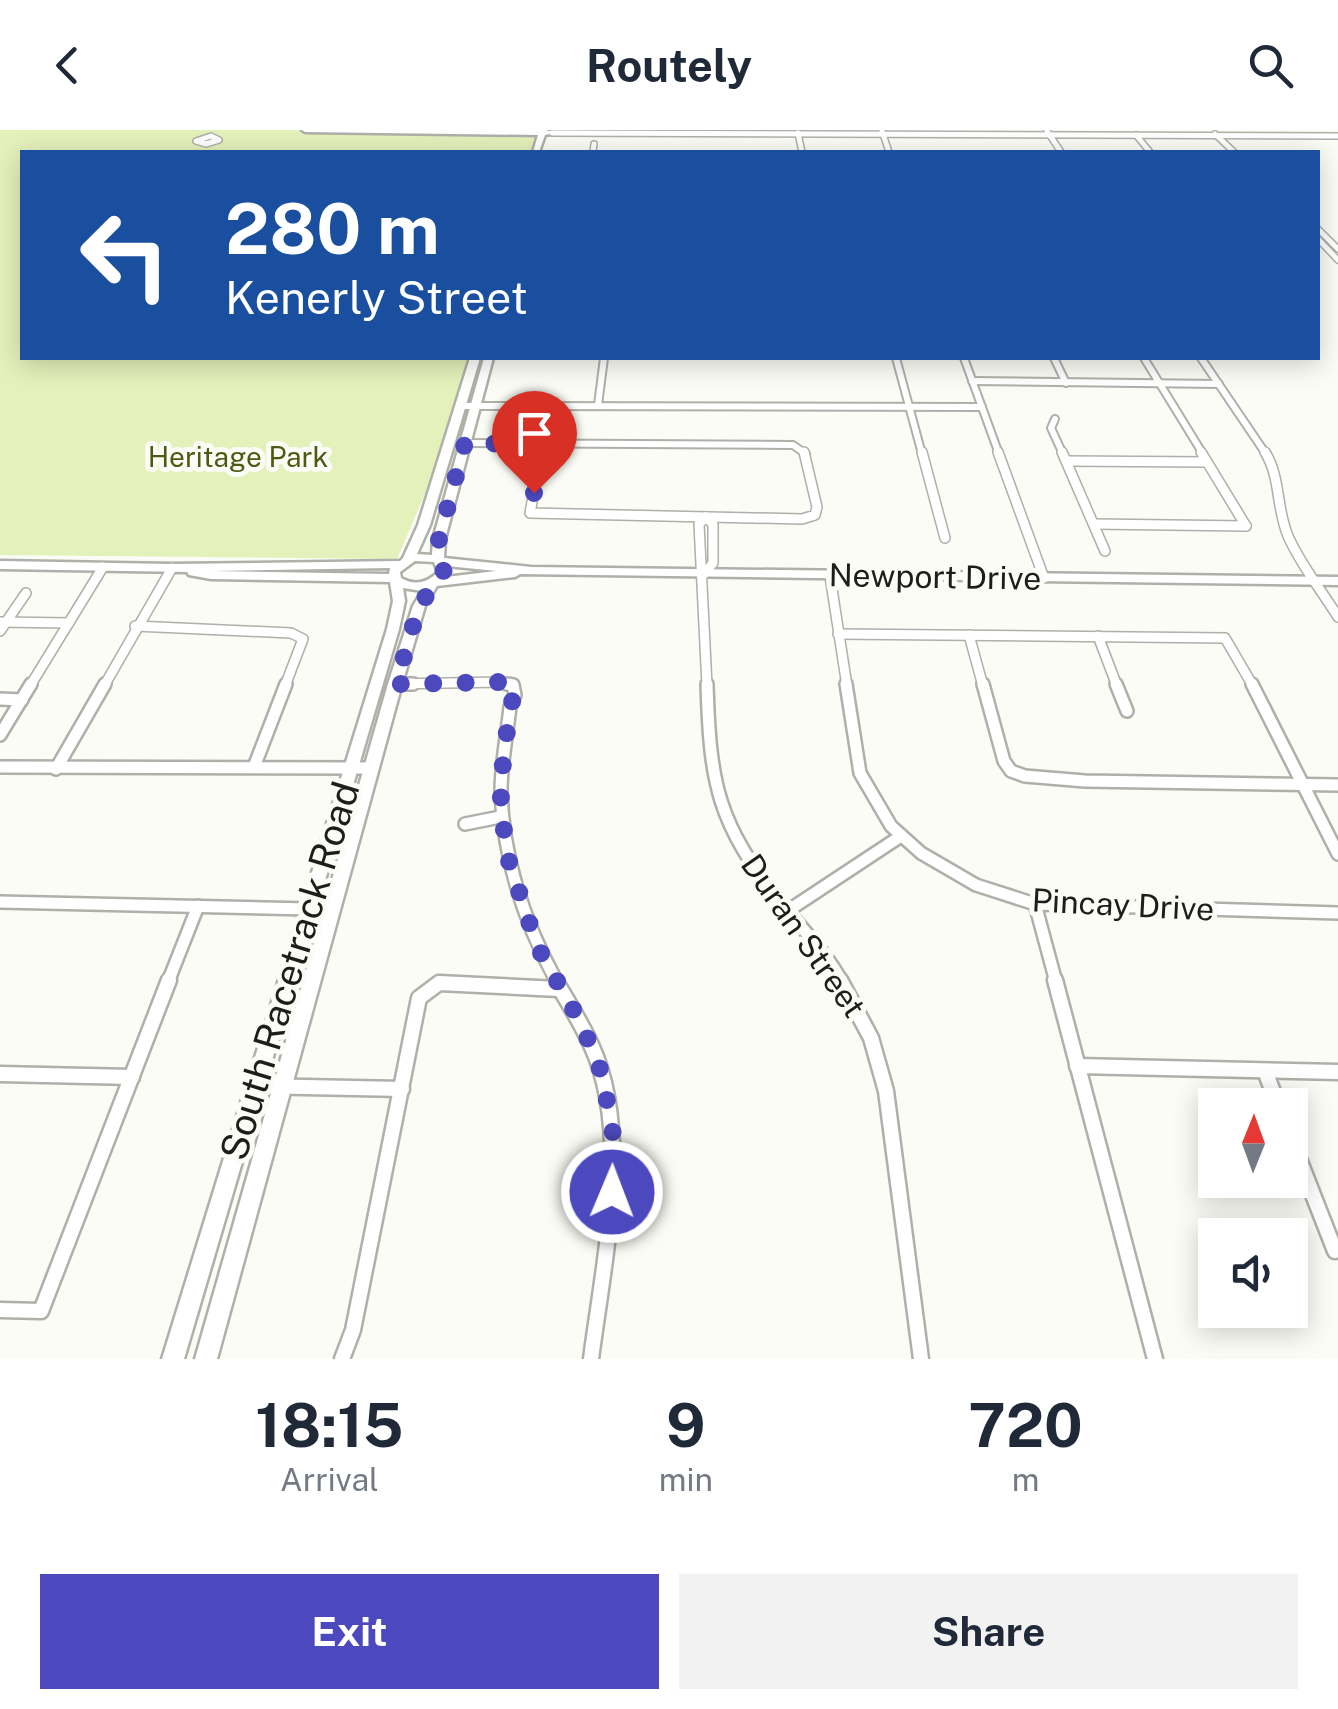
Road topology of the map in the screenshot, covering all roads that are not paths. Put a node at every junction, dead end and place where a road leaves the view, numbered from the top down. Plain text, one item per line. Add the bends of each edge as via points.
1 (305, 130) edge
2 (633, 130) edge
3 (376, 131) edge
4 (719, 131) edge
5 (548, 132) edge
6 (702, 132) junction
7 (882, 132) edge
8 (965, 132) edge
9 (1048, 132) edge
10 (1213, 132) edge
11 (798, 133) junction
12 (1136, 134) junction
13 (1338, 136) edge
14 (594, 144) dead end
15 (593, 150) edge
16 (802, 150) edge
17 (1148, 150) edge
18 (1232, 150) edge
19 (1320, 230) edge
20 (1320, 242) edge
21 (1338, 249) edge
22 (1338, 260) edge
23 (474, 360) edge
24 (488, 360) edge
25 (604, 360) edge
26 (897, 360) edge
27 (965, 360) edge
28 (1055, 360) edge
29 (1145, 360) edge
30 (1202, 360) edge
31 (972, 381) junction
32 (1066, 383) junction
33 (1160, 384) junction
34 (1219, 384) junction
35 (598, 405) junction
36 (461, 406) junction
37 (476, 406) junction
38 (909, 407) junction
39 (982, 408) junction
40 (1055, 419) dead end
41 (465, 443) junction
42 (542, 444) junction
43 (1066, 461) junction
44 (1208, 462) junction
45 (706, 517) junction
46 (1094, 524) junction
47 (945, 538) dead end
48 (1106, 551) dead end
49 (440, 560) junction
50 (0, 566) edge
51 (103, 567) junction
52 (172, 568) junction
53 (400, 570) junction
54 (531, 571) junction
55 (704, 574) junction
56 (830, 576) junction
57 (1044, 578) junction
58 (1314, 580) junction
59 (1338, 581) edge
60 (434, 583) junction
61 (26, 593) dead end
62 (1338, 617) edge
63 (70, 623) junction
64 (2, 625) edge
65 (136, 626) junction
66 (838, 634) junction
67 (969, 635) junction
68 (1098, 636) junction
69 (396, 684) junction
70 (0, 699) edge
71 (22, 700) junction
72 (1127, 711) dead end
73 (0, 735) edge
74 (0, 767) edge
75 (254, 767) junction
76 (351, 768) junction
77 (372, 768) junction
78 (56, 769) junction
79 (1302, 784) junction
80 (1338, 785) edge
81 (500, 817) junction
82 (465, 824) dead end
83 (901, 836) junction
84 (1338, 854) edge
85 (0, 902) edge
86 (1035, 904) junction
87 (198, 906) junction
88 (310, 909) junction
89 (786, 912) junction
90 (1338, 913) edge
91 (558, 988) junction
92 (1077, 1066) junction
93 (1265, 1071) junction
94 (1338, 1072) edge
95 (0, 1074) edge
96 (132, 1077) junction
97 (256, 1086) junction
98 (282, 1086) junction
99 (1272, 1088) edge
100 (402, 1089) junction
101 (1308, 1182) edge
102 (1335, 1251) dead end
103 (0, 1310) edge
104 (173, 1359) edge
105 (206, 1359) edge
106 (342, 1359) edge
107 (591, 1359) edge
108 (921, 1359) edge
109 (1155, 1359) edge

1 - 3 main road
2 - 6 street
3 - 5 main road
4 - 6 street
4 - 11 street
5 - 6 street
7 - 8 street
7 - 11 street
8 - 9 street
9 - 12 street
10 - 12 street
10 - 13 street
10 - 18 street
11 - 16 street
12 - 17 street
14 - 15 street
19 - 21 street
20 - 22 street
23 - 36 main road, South Racetrack Road
24 - 37 main road
25 - 35 street
26 - 38 street
27 - 31 street
28 - 32 street
29 - 33 street
30 - 34 street
31 - 32 street
31 - 39 street
32 - 33 street
33 - 34 street
33 - 44 street
34 - 58 street via 1273,467 1284,527
35 - 37 street
35 - 38 street
36 - 37 street
36 - 53 main road, South Racetrack Road via 424,525
37 - 41 main road
38 - 39 street
38 - 47 street
39 - 57 street
40 - 43 street via 1051,428
41 - 42 street
41 - 49 main road via 441,527
42 - 45 street via 530,513
42 - 45 street via 804,447 810,454 815,516
43 - 44 street
43 - 46 street
44 - 46 street via 1246,526
45 - 55 street, Duran Street via 713,524 713,563
46 - 48 street
49 - 53 main road, Newport Drive via 424,555
49 - 54 main road, Newport Drive
49 - 60 main road, South Racetrack Road via 444,572
50 - 51 main road
51 - 52 main road
51 - 63 street
52 - 53 main road via 211,575
52 - 65 street
53 - 60 main road, Newport Drive via 415,588
53 - 76 main road, South Racetrack Road via 397,613
54 - 55 main road, Newport Drive
54 - 60 main road, Newport Drive
55 - 56 main road, Newport Drive
55 - 89 street, Duran Street via 712,776 734,836
56 - 57 main road, Newport Drive
56 - 66 street, Pincay Drive
57 - 58 main road, Newport Drive
58 - 59 main road, Newport Drive
58 - 62 street
60 - 69 main road, South Racetrack Road via 419,606
61 - 64 street
63 - 64 street
63 - 71 street
65 - 75 street via 291,633 303,639
65 - 78 street
66 - 67 street
66 - 83 street, Pincay Drive via 860,773
67 - 68 street
67 - 79 street via 1011,771 1085,781
68 - 72 street
68 - 79 street via 1225,638
69 - 77 main road, South Racetrack Road
69 - 81 street via 513,685
70 - 71 street
71 - 73 street
74 - 78 street
75 - 76 street
75 - 78 street
76 - 77 street
76 - 88 main road, South Racetrack Road
77 - 98 main road, South Racetrack Road
79 - 80 street
79 - 84 street
81 - 82 street
81 - 91 street via 520,901
83 - 86 street, Pincay Drive via 976,885
83 - 89 street
85 - 87 street
86 - 90 street, Pincay Drive
86 - 92 street
87 - 88 street
87 - 96 street
88 - 97 main road, South Racetrack Road
89 - 108 street, Duran Street via 850,993 880,1063
91 - 100 street via 439,983 423,990
91 - 107 street via 594,1050 613,1134
92 - 93 street
92 - 109 street
93 - 94 street
93 - 99 street
95 - 96 street
96 - 103 street via 41,1311
97 - 98 street
97 - 104 main road, South Racetrack Road
98 - 100 street
98 - 105 main road, South Racetrack Road
100 - 106 street
101 - 102 street

